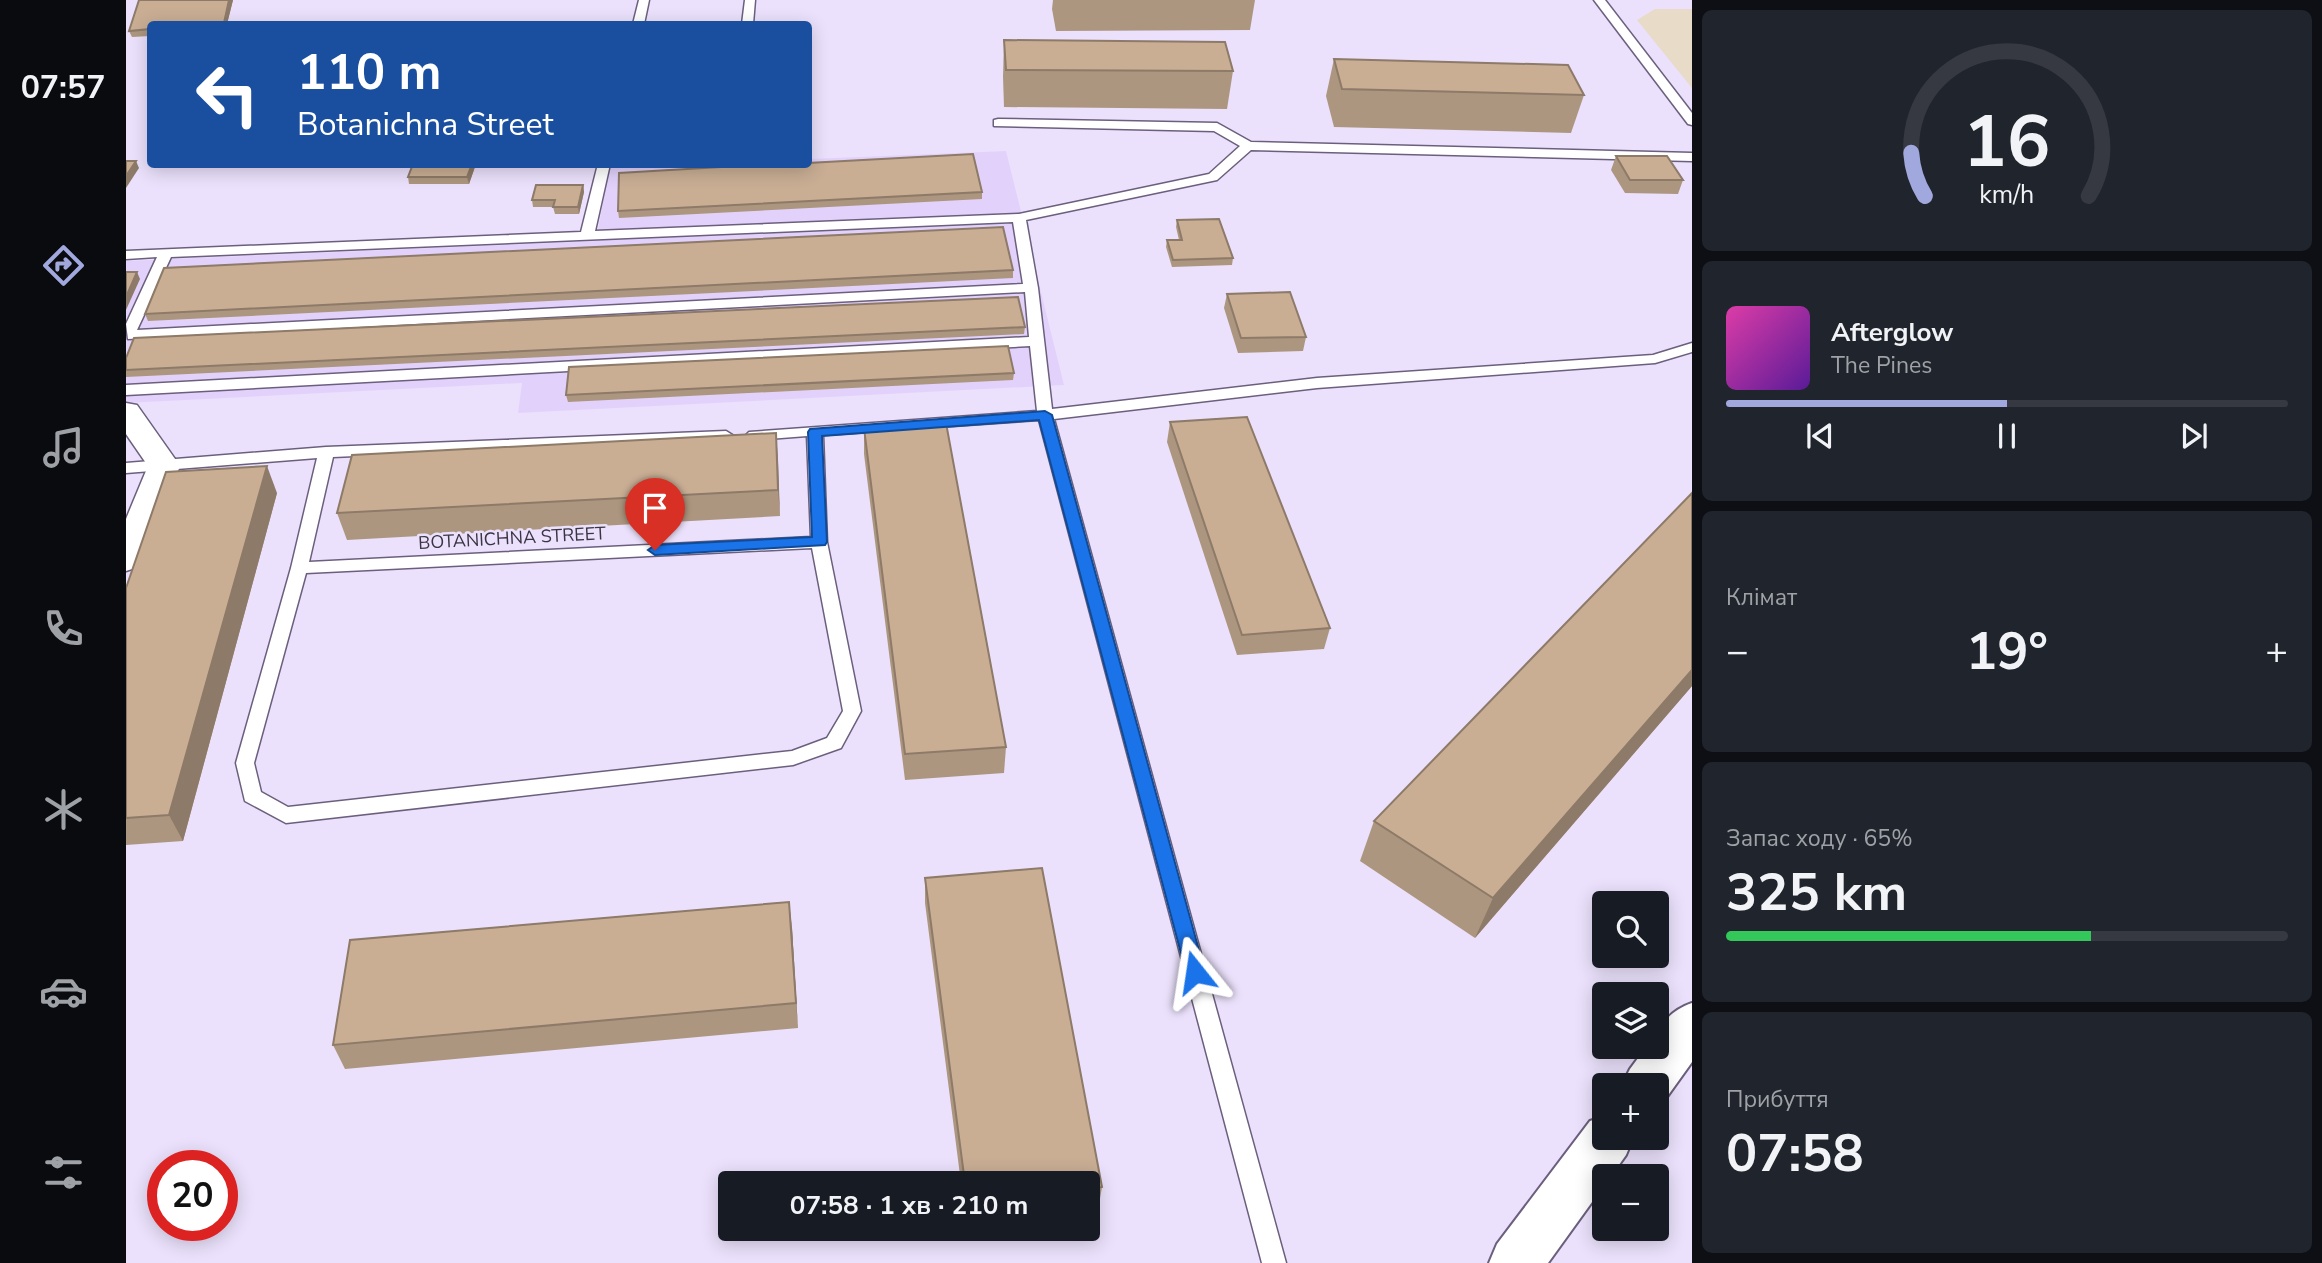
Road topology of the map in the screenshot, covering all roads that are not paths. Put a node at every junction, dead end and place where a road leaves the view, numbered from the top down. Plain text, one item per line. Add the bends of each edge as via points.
1 (644, 0) edge
2 (750, 0) edge
3 (1600, 0) edge
4 (639, 21) edge
5 (748, 21) edge
6 (1692, 121) edge
7 (998, 123) dead end
8 (1248, 146) junction
9 (1692, 157) edge
10 (603, 168) edge
11 (1018, 218) junction
12 (587, 236) junction
13 (166, 253) junction
14 (126, 255) edge
15 (1031, 289) junction
16 (127, 337) edge
17 (1036, 341) junction
18 (1692, 347) edge
19 (126, 390) edge
20 (126, 412) edge
21 (1045, 415) junction
22 (815, 432) junction
23 (326, 452) junction
24 (164, 466) junction
25 (126, 468) edge
26 (820, 542) junction
27 (126, 559) edge
28 (299, 568) junction
29 (1692, 1024) edge
30 (1656, 1073) edge
31 (1599, 1150) edge
32 (1274, 1263) edge
33 (1516, 1263) edge

1 - 4 lane
2 - 5 lane
3 - 6 lane
7 - 8 lane via 1217,127
8 - 9 lane
8 - 11 lane via 1213,177
10 - 12 lane
11 - 12 lane
11 - 15 lane
12 - 13 lane
13 - 14 lane
13 - 16 lane
15 - 16 lane
15 - 17 lane
17 - 19 lane
17 - 21 lane
18 - 21 lane via 1655,359 1317,383
20 - 24 street
21 - 22 lane
21 - 32 lane
22 - 23 lane
22 - 26 lane
23 - 24 lane
23 - 28 lane
24 - 25 lane
24 - 27 street
26 - 28 lane, BOTANICHNA STREET
26 - 28 lane via 852,712 834,743 793,758 286,815 252,796 245,763
29 - 30 street
31 - 33 street

